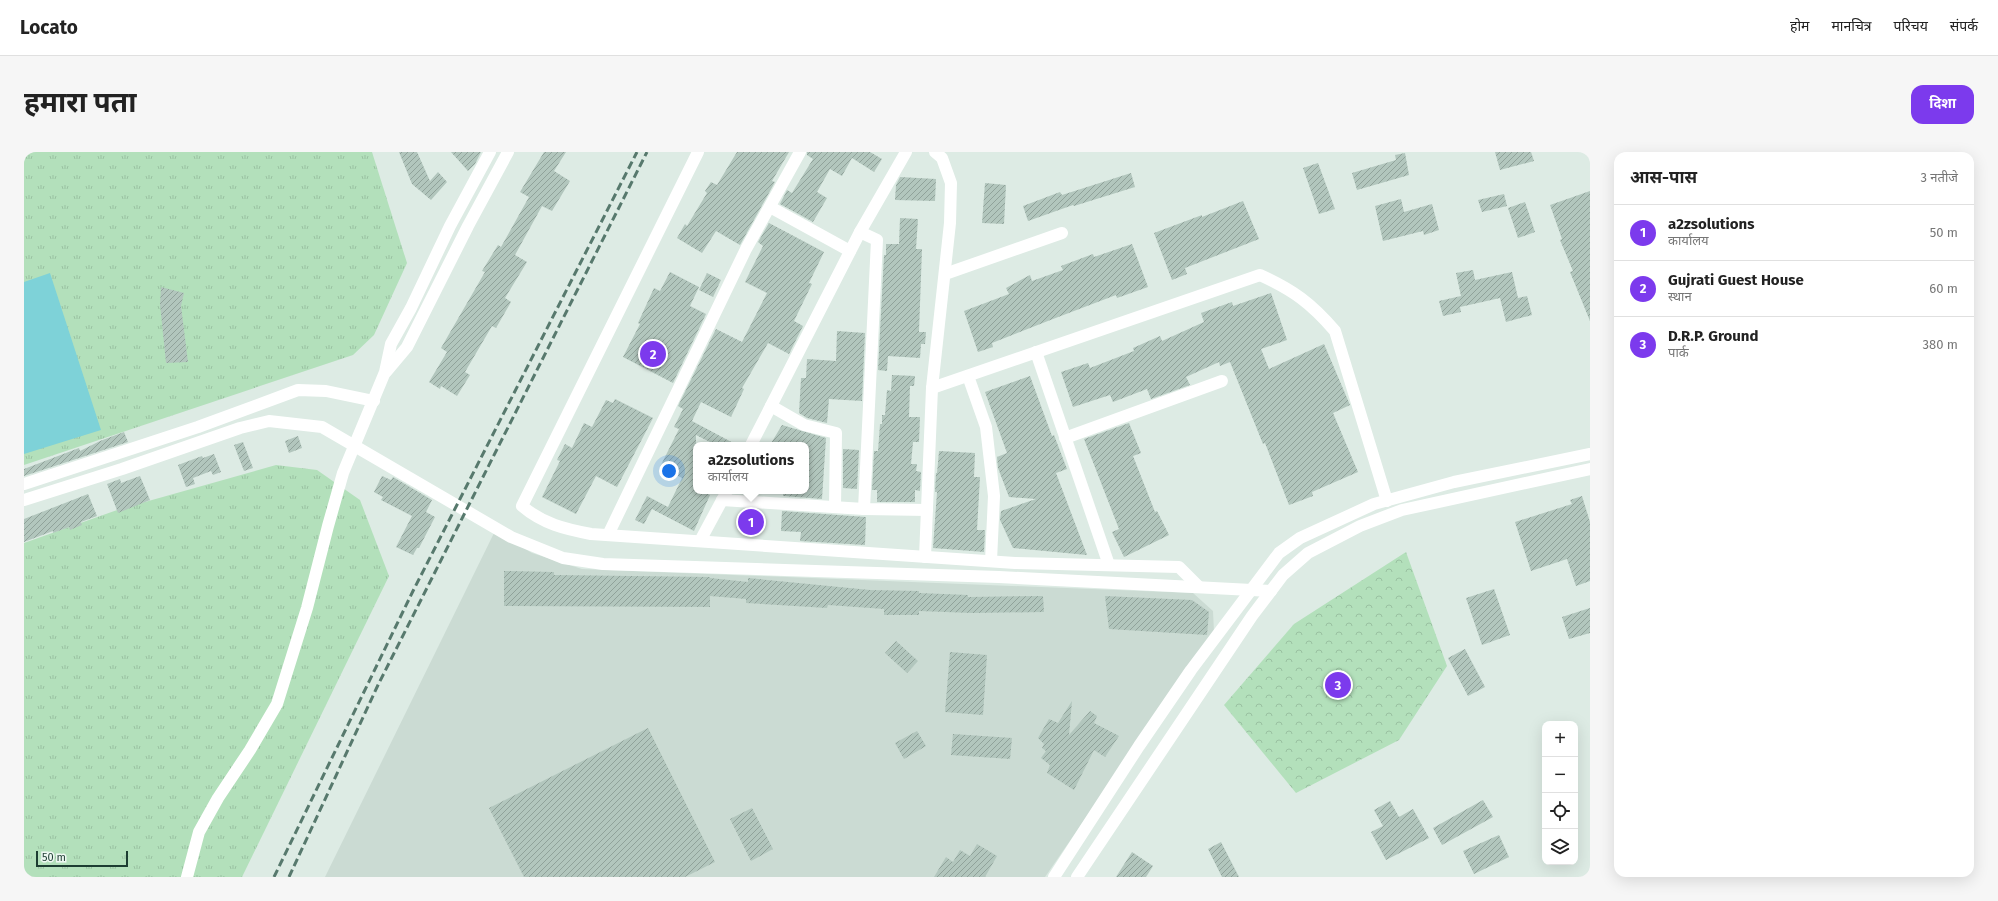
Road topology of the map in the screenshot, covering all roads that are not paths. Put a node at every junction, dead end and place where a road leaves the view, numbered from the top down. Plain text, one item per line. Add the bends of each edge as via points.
1 (490, 152) edge
2 (508, 152) edge
3 (698, 152) edge
4 (800, 152) edge
5 (906, 152) edge
6 (935, 152) edge
7 (770, 207) junction
8 (860, 232) junction
9 (1062, 233) dead end
10 (850, 251) junction
11 (945, 274) junction
12 (1036, 352) junction
13 (385, 372) junction
14 (968, 376) junction
15 (1222, 381) dead end
16 (932, 388) junction
17 (374, 401) junction
18 (771, 406) junction
19 (1065, 438) junction
20 (753, 442) edge
21 (1590, 454) edge
22 (1590, 469) edge
23 (24, 484) edge
24 (724, 496) edge
25 (24, 500) edge
26 (1387, 501) junction
27 (835, 507) junction
28 (864, 509) junction
29 (927, 510) junction
30 (608, 535) junction
31 (700, 541) junction
32 (925, 557) junction
33 (991, 561) junction
34 (1108, 565) junction
35 (1199, 587) junction
36 (1252, 590) junction
37 (1271, 591) junction
38 (187, 877) edge
39 (1054, 877) edge
40 (1077, 877) edge

1 - 13 street via 391,344
2 - 13 street via 407,347
3 - 30 street via 522,506 534,516 558,528
4 - 7 street
5 - 8 street
6 - 11 street via 942,158 951,184
7 - 10 street
7 - 30 street via 746,249
8 - 10 street
8 - 28 street via 877,240
9 - 11 street
10 - 18 street
11 - 16 street
12 - 14 street
12 - 19 street
12 - 26 street via 1260,275 1284,286 1317,310 1335,331
13 - 17 street
14 - 16 street
14 - 33 street via 986,427 994,496
15 - 19 street
16 - 29 street
17 - 23 street via 326,391 298,390 198,427
17 - 38 street via 343,473 307,608 277,704 218,798 200,832
18 - 20 street
18 - 27 street via 804,425 836,433
19 - 34 street
21 - 26 street via 1454,482
22 - 37 street via 1402,510 1366,524 1308,553 1283,575
24 - 27 street
24 - 31 street
25 - 35 street via 240,428 269,421 322,427 511,537 563,558 603,564 999,577
26 - 36 street via 1374,504 1300,538 1279,553
27 - 28 street
28 - 29 street
29 - 32 street
30 - 31 street
31 - 32 street
32 - 33 street
33 - 34 street
34 - 35 street via 1179,567
35 - 36 street
36 - 37 street
36 - 39 street via 1191,670
37 - 40 street

